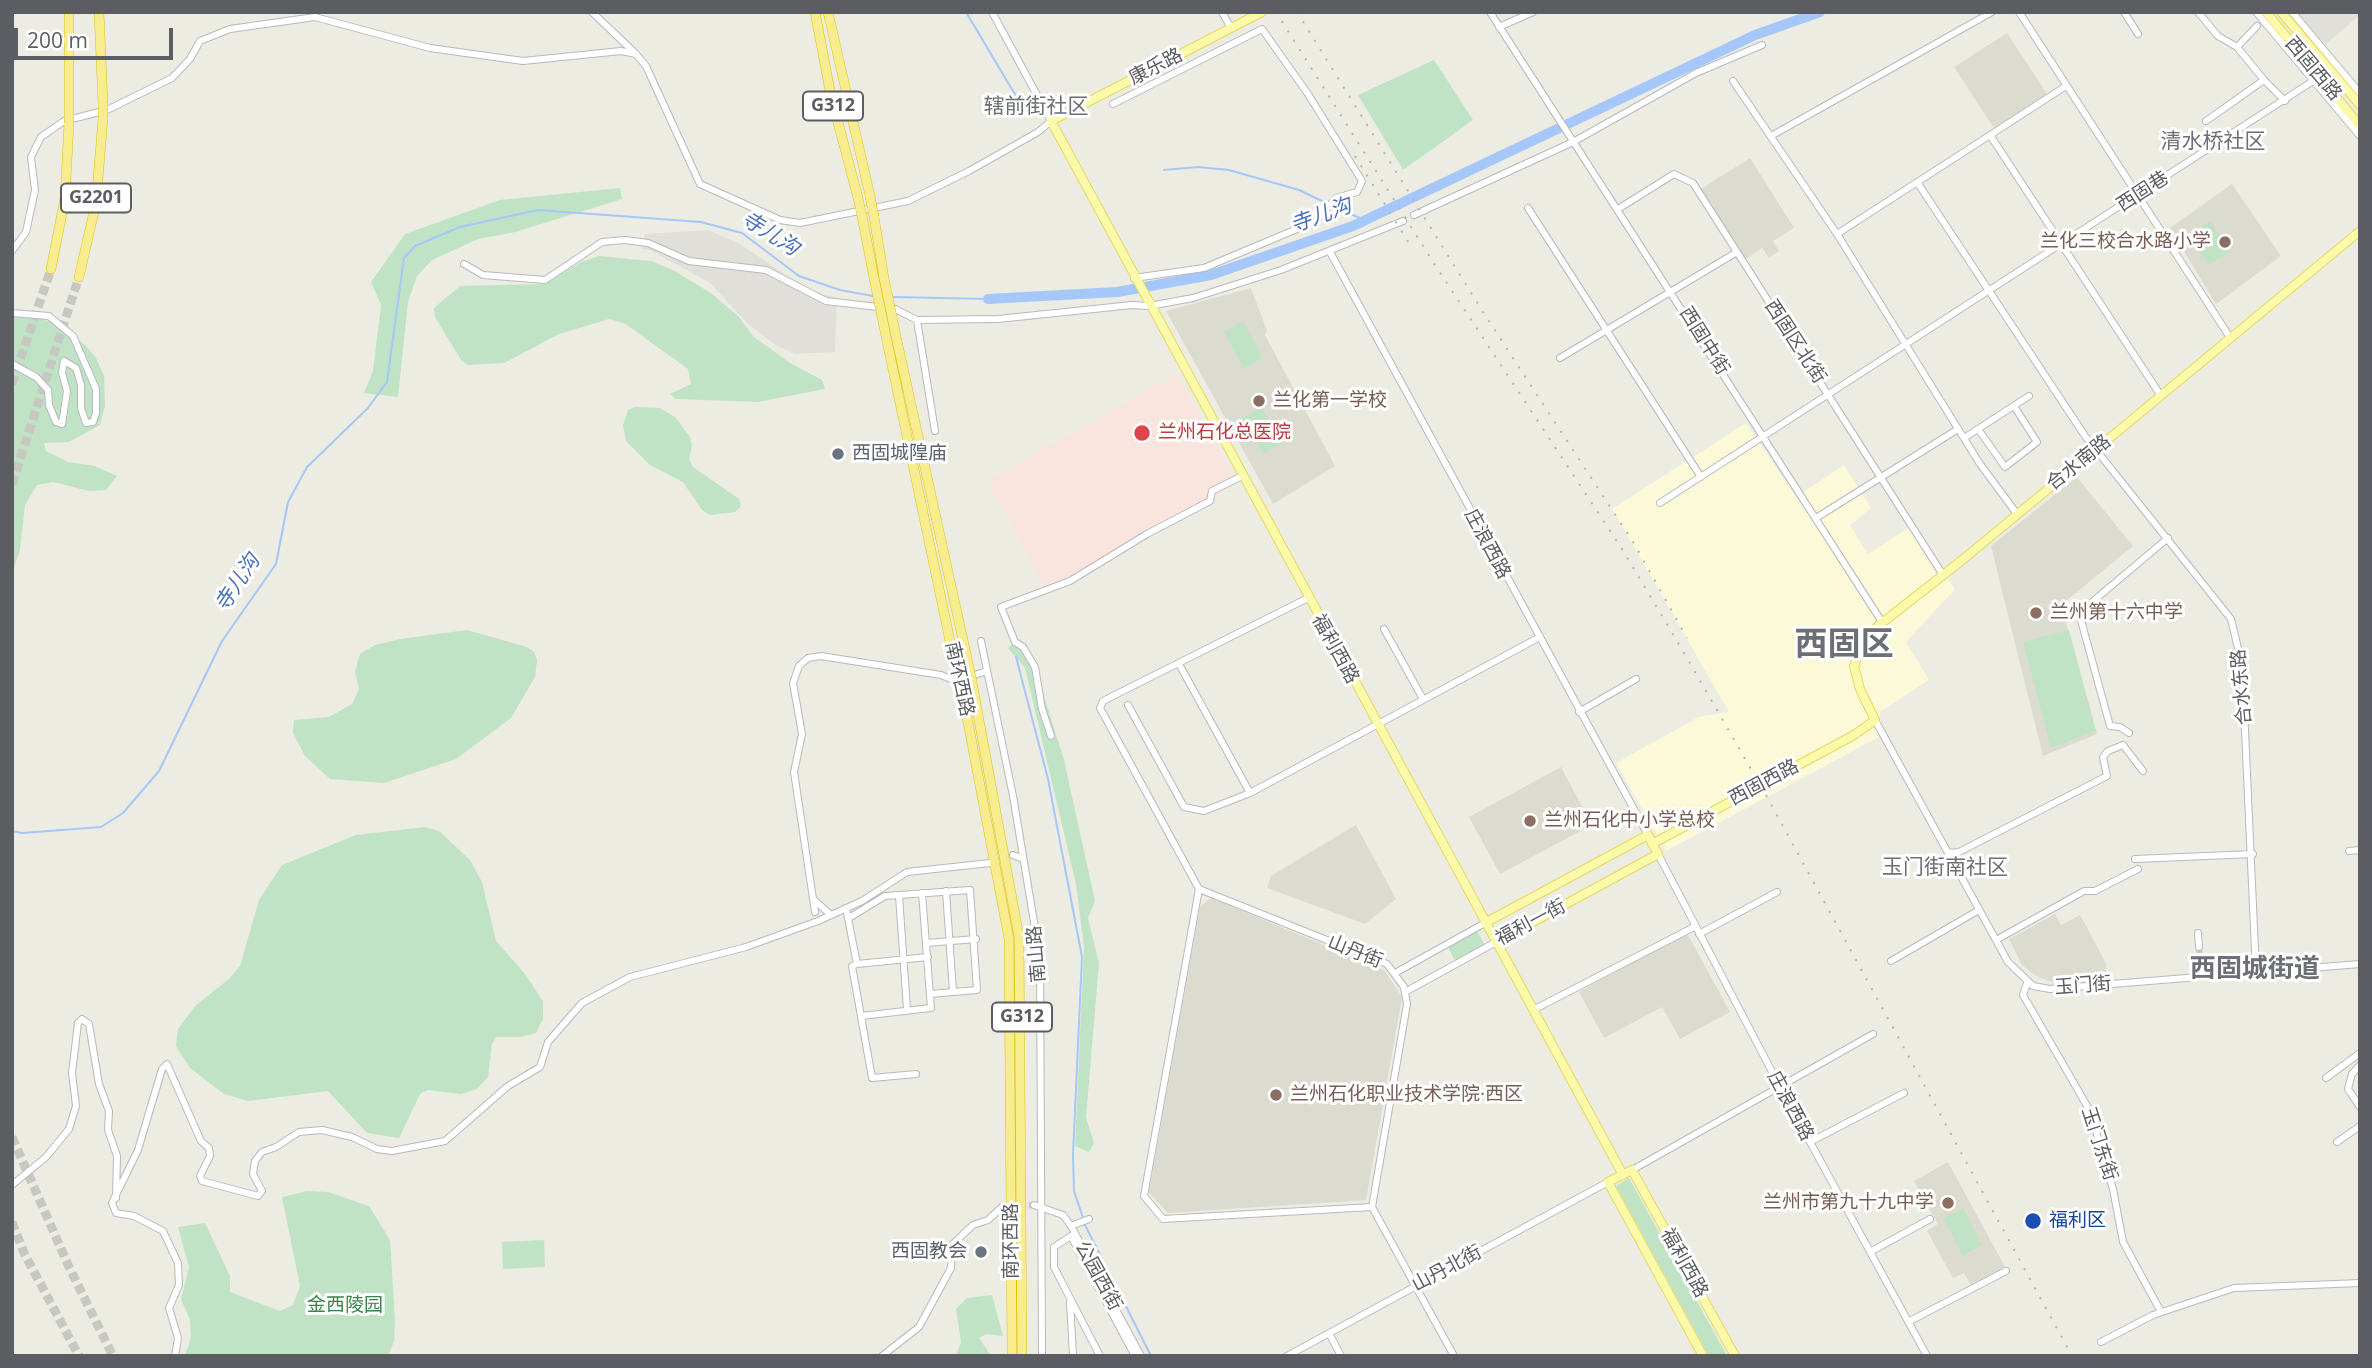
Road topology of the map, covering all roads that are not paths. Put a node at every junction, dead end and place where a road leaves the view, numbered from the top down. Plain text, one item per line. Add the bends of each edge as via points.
1 (69, 12) edge
2 (99, 12) edge
3 (592, 12) edge
4 (815, 12) edge
5 (828, 12) edge
6 (992, 12) edge
7 (1222, 12) edge
8 (1262, 12) edge
9 (1490, 12) edge
10 (1534, 12) edge
11 (1992, 12) edge
12 (2019, 12) edge
13 (2124, 12) edge
14 (2198, 12) edge
15 (2256, 12) edge
16 (2266, 12) edge
17 (2281, 12) edge
18 (2292, 12) edge
19 (2257, 26) dead end
20 (1499, 27) junction
21 (1231, 28) junction
22 (2138, 34) dead end
23 (1762, 45) dead end
24 (2237, 47) junction
25 (636, 54) junction
26 (2330, 70) junction
27 (2264, 80) junction
28 (2317, 80) junction
29 (1733, 81) dead end
30 (2066, 86) junction
31 (2360, 93) edge
32 (2285, 101) junction
33 (1113, 104) dead end
34 (2360, 105) edge
35 (1051, 121) junction
36 (2206, 121) dead end
37 (2360, 126) edge
38 (1990, 135) junction
39 (1771, 136) junction
40 (2360, 136) edge
41 (1571, 139) junction
42 (1917, 183) junction
43 (2138, 196) junction
44 (1528, 208) dead end
45 (1618, 209) junction
46 (1414, 215) dead end
47 (1403, 221) dead end
48 (2360, 232) edge
49 (1837, 234) junction
50 (2062, 244) junction
51 (12, 251) edge
52 (1329, 252) junction
53 (1737, 252) junction
54 (464, 264) dead end
55 (51, 269) tunnel mouth
56 (79, 277) tunnel mouth
57 (1135, 279) junction
58 (1670, 289) junction
59 (1989, 292) junction
60 (1148, 304) junction
61 (12, 313) edge
62 (916, 320) junction
63 (1605, 331) junction
64 (2231, 339) junction
65 (892, 341) junction
66 (1905, 346) junction
67 (1560, 358) dead end
68 (12, 364) edge
69 (1829, 395) junction
70 (2029, 396) dead end
71 (2161, 396) junction
72 (2014, 406) junction
73 (1958, 429) junction
74 (1978, 429) junction
75 (935, 432) dead end
76 (1765, 437) junction
77 (1964, 438) junction
78 (2096, 450) junction
79 (1242, 476) junction
80 (1701, 477) junction
81 (1881, 477) junction
82 (1660, 503) dead end
83 (2017, 514) junction
84 (1816, 518) junction
85 (2168, 538) junction
86 (1943, 576) junction
87 (1308, 598) junction
88 (1882, 622) junction
89 (1384, 629) dead end
90 (1538, 638) junction
91 (981, 641) dead end
92 (1179, 664) junction
93 (986, 668) junction
94 (1636, 679) dead end
95 (1423, 699) junction
96 (1128, 705) dead end
97 (1579, 712) junction
98 (1875, 720) junction
99 (1376, 724) junction
100 (2129, 733) dead end
101 (1051, 736) dead end
102 (2143, 771) dead end
103 (1250, 793) junction
104 (1650, 840) junction
105 (2349, 850) dead end
106 (2360, 850) edge
107 (1948, 853) junction
108 (2253, 854) junction
109 (1013, 855) dead end
110 (1658, 855) junction
111 (1023, 859) junction
112 (2135, 859) dead end
113 (990, 863) dead end
114 (2138, 869) dead end
115 (1199, 889) junction
116 (946, 891) junction
117 (1777, 892) dead end
118 (922, 893) junction
119 (899, 896) junction
120 (813, 899) junction
121 (846, 908) junction
122 (1979, 910) junction
123 (815, 912) dead end
124 (831, 915) junction
125 (849, 919) junction
126 (1485, 923) junction
127 (1696, 926) junction
128 (2198, 933) dead end
129 (1699, 934) junction
130 (976, 939) junction
131 (1996, 940) junction
132 (950, 942) junction
133 (1496, 942) junction
134 (927, 943) junction
135 (2199, 947) tunnel mouth
136 (928, 957) junction
137 (902, 960) junction
138 (1891, 961) dead end
139 (858, 964) junction
140 (2200, 964) tunnel mouth
141 (2360, 964) edge
142 (2256, 972) junction
143 (1395, 973) junction
144 (2201, 977) junction
145 (2027, 983) junction
146 (953, 992) junction
147 (1405, 992) junction
148 (930, 994) junction
149 (907, 1009) junction
150 (1533, 1010) junction
151 (861, 1016) junction
152 (1873, 1034) dead end
153 (2360, 1053) edge
154 (2360, 1065) edge
155 (916, 1074) dead end
156 (2326, 1078) dead end
157 (1780, 1087) junction
158 (1904, 1093) dead end
159 (2360, 1108) edge
160 (2360, 1126) edge
161 (1810, 1142) junction
162 (2337, 1142) dead end
163 (1632, 1170) junction
164 (1623, 1175) junction
165 (1608, 1182) junction
166 (12, 1185) edge
167 (116, 1198) junction
168 (1034, 1205) tunnel mouth
169 (1002, 1207) tunnel mouth
170 (1372, 1207) junction
171 (1043, 1208) junction
172 (1087, 1219) dead end
173 (1930, 1219) dead end
174 (1074, 1225) junction
175 (1870, 1252) junction
176 (2006, 1271) dead end
177 (2360, 1283) edge
178 (1416, 1286) junction
179 (1069, 1298) junction
180 (2161, 1312) junction
181 (1908, 1322) junction
182 (1329, 1333) junction
183 (2101, 1342) dead end
184 (1098, 1354) edge
185 (175, 1356) edge
186 (882, 1356) edge
187 (1012, 1356) edge
188 (1022, 1356) edge
189 (1042, 1356) edge
190 (1073, 1356) edge
191 (1135, 1356) edge
192 (1142, 1356) edge
193 (1287, 1356) edge
194 (1341, 1356) edge
195 (1454, 1356) edge
196 (1703, 1356) edge
197 (1735, 1356) edge
198 (1927, 1356) edge

1 - 55 highway, G2201 via 65,198
2 - 56 highway, G2201, bridge via 103,118 96,203
3 - 25 street
4 - 65 highway, 南环西路 / G312, bridge via 831,96
5 - 65 highway, 南环西路 / G312, bridge via 870,196
6 - 35 street
7 - 21 street
8 - 21 main road, 康乐路
9 - 20 street, 西固中街
10 - 20 street
11 - 39 street
12 - 30 street
13 - 22 street
14 - 24 street via 2218,36
15 - 28 street
16 - 28 main road, 西固西路
17 - 26 main road, 西固西路
18 - 31 street
19 - 24 street
20 - 41 street, 西固中街
21 - 35 main road, 康乐路
23 - 41 street
24 - 27 street
25 - 35 street via 646,66 700,184 789,222 908,201 969,171
25 - 51 street via 621,51 523,61 430,48 315,17 230,29 200,41 172,78 107,110 64,121 41,137 31,158 35,190 26,232
26 - 28 street, 西固巷
26 - 34 main road, 西固西路
27 - 32 street
27 - 36 street
28 - 32 street, 西固巷
28 - 37 main road, 西固西路
28 - 40 street
29 - 39 street
30 - 38 street
30 - 43 street
32 - 43 street, 西固巷
33 - 57 street via 1257,29 1264,30 1362,185 1357,192 1331,202 1316,221 1213,264
35 - 57 main road, 福利西路
38 - 42 street
38 - 50 street
39 - 49 street
41 - 45 street, 西固中街
41 - 46 street
42 - 49 street
42 - 59 street
43 - 50 street, 西固巷
43 - 64 street
44 - 63 street
45 - 53 street, 西固区北街 via 1674,174 1693,183
45 - 58 street, 西固中街
47 - 52 street
48 - 64 main road, 合水南路
49 - 66 street
50 - 59 street, 西固巷
50 - 71 street
52 - 60 street via 1226,289
52 - 90 street, 庄浪西路
53 - 58 street
53 - 69 street, 西固区北街
54 - 62 street via 483,275 545,280 602,242 625,240 648,243 690,261 766,270 814,297 895,309
57 - 60 main road, 福利西路
58 - 63 street
58 - 76 street, 西固中街
59 - 66 street, 西固巷
59 - 78 street, 合水东路
60 - 62 street via 998,319
60 - 79 main road, 福利西路
61 - 68 street via 49,316 73,336 96,389 93,422 86,423 76,368 64,361 67,391 62,424 56,422 49,405 48,390 36,377
62 - 75 street
63 - 67 street
63 - 80 street
64 - 71 main road, 合水南路
65 - 187 highway, 南环西路 / G312, bridge via 1009,939
65 - 188 highway, 南环西路 / G312, bridge via 916,426 972,682 1019,937
66 - 69 street, 西固巷
66 - 73 street
69 - 76 street, 西固巷
69 - 81 street, 西固区北街
70 - 72 street
71 - 78 main road, 合水南路
72 - 74 street
72 - 74 street via 2037,442 2005,467
73 - 77 street
73 - 81 street
74 - 77 street
76 - 80 street, 西固巷
76 - 84 street, 西固中街
77 - 83 street
78 - 83 main road, 合水南路
78 - 85 street, 合水东路
79 - 87 main road, 福利西路
79 - 101 street via 1212,491 1210,501 1070,581 1001,607 1015,642 1035,667
80 - 82 street, 西固巷
81 - 84 street
81 - 86 street, 西固区北街
83 - 86 main road, 合水南路
84 - 88 street, 西固中街
85 - 100 street via 2079,613 2110,726
85 - 108 street, 合水东路 via 2227,611 2238,640
86 - 88 main road, 合水南路
87 - 92 street
87 - 99 main road, 福利西路
88 - 98 main road, 合水南路 via 1862,644 1854,666
89 - 95 street
90 - 95 street
90 - 97 street, 庄浪西路
91 - 93 street, 南山路
92 - 103 street
92 - 115 street via 1103,701 1101,710
93 - 111 street, 南山路
93 - 120 street via 956,681 821,656 808,658 799,666 793,682 802,734 794,772
94 - 97 street
95 - 99 street
96 - 103 street via 1184,807 1213,810
97 - 104 street, 庄浪西路
98 - 104 main road, 西固西路
98 - 107 street, 玉门街
99 - 103 street
99 - 126 main road, 福利西路
102 - 107 street via 2123,744 2104,757 2107,776 1959,852
104 - 110 main road
104 - 126 main road, 福利一街
105 - 106 street
107 - 122 street, 玉门街
108 - 112 street
108 - 142 street, 合水东路
109 - 111 street
110 - 127 street, 庄浪西路
110 - 133 main road, 福利一街
111 - 171 street, 南山路 via 1040,958
113 - 121 street via 907,872
114 - 131 street via 2095,891 2084,891
115 - 143 street, 山丹街 via 1387,964
115 - 170 street via 1144,1196 1163,1219
116 - 118 street
116 - 130 street via 970,890
116 - 132 street
117 - 129 street
118 - 119 street
118 - 134 street
119 - 125 street via 885,896
119 - 137 street
120 - 123 street
120 - 124 street
121 - 124 street
121 - 125 street
122 - 131 street, 玉门街
122 - 138 street
124 - 167 street via 746,947 630,977 582,1003 548,1042 540,1067 508,1086 445,1141 392,1151 321,1130 299,1132 262,1152 256,1161 253,1174 262,1191 258,1196 202,1181 209,1148 201,1142 167,1064
125 - 139 street
126 - 133 main road, 福利西路
126 - 143 street, 福利一街
127 - 129 street, 庄浪西路
127 - 150 street
128 - 135 street
129 - 157 street, 庄浪西路
130 - 132 street
130 - 146 street via 977,990
131 - 145 street, 玉门街
132 - 134 street
132 - 146 street
133 - 147 street, 福利一街
133 - 150 main road, 福利西路
134 - 136 street
136 - 137 street
136 - 148 street
137 - 139 street
137 - 149 street
139 - 151 street via 852,966
140 - 144 street
141 - 142 street, 玉门街
142 - 144 street, 玉门街
143 - 147 street, 山丹街
144 - 145 street, 玉门街 via 2050,989
145 - 180 street, 玉门东街 via 2023,995 2090,1111 2123,1242
146 - 148 street
147 - 170 street via 1407,1004
148 - 149 street via 931,1007
149 - 151 street
150 - 164 main road, 福利西路
151 - 155 street via 872,1077
152 - 157 street
153 - 156 street
154 - 159 street via 2348,1089
157 - 161 street, 庄浪西路
157 - 163 street
158 - 161 street
160 - 162 street
161 - 175 street, 庄浪西路
163 - 164 main road
163 - 197 main road, 福利西路
164 - 165 main road
165 - 178 street, 山丹北街
165 - 196 main road, 福利西路
166 - 167 street via 46,1157 69,1129 76,1105 72,1073 82,1019 89,1024 99,1084 109,1111 108,1130 117,1156
167 - 185 street via 112,1203 116,1213 134,1216 163,1231 178,1263 179,1285 169,1308 178,1338
168 - 171 street, 公园西街
169 - 186 street via 952,1245 951,1268 919,1326
170 - 178 street
171 - 174 street, 公园西街
171 - 189 street, 南山路
172 - 174 street
173 - 175 street
174 - 192 street, 公园西街
175 - 181 street, 庄浪西路
176 - 181 street
177 - 180 street via 2234,1288
178 - 182 street, 山丹北街
178 - 195 street
179 - 184 street
179 - 190 street
179 - 191 street via 1054,1267 1054,1247 1071,1237
180 - 183 street
181 - 198 street, 庄浪西路
182 - 193 street, 山丹北街
182 - 194 street

